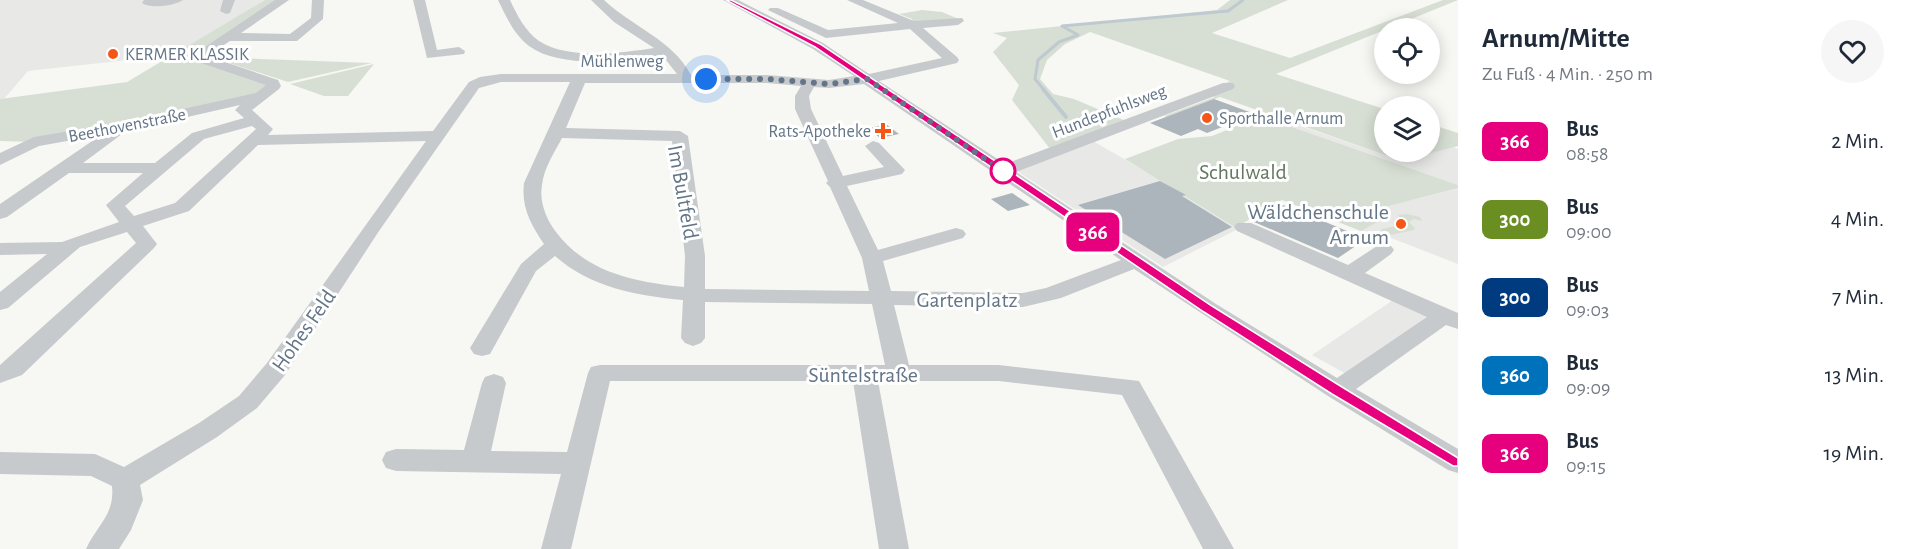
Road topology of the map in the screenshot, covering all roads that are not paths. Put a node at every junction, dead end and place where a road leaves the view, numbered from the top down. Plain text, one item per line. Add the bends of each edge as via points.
1 (150, 0) edge
2 (177, 0) edge
3 (283, 0) edge
4 (318, 0) edge
5 (419, 0) edge
6 (504, 0) edge
7 (597, 0) edge
8 (729, 0) edge
9 (853, 0) edge
10 (774, 10) dead end
11 (958, 21) dead end
12 (913, 25) junction
13 (826, 34) junction
14 (226, 38) junction
15 (293, 38) junction
16 (841, 46) dead end
17 (459, 51) dead end
18 (664, 51) junction
19 (291, 52) dead end
20 (579, 79) junction
21 (686, 79) junction
22 (867, 79) junction
23 (485, 80) joint
24 (810, 82) junction
25 (1228, 86) dead end
26 (258, 97) junction
27 (255, 120) junction
28 (123, 127) junction
29 (556, 133) junction
30 (438, 136) junction
31 (254, 140) junction
32 (873, 146) dead end
33 (0, 160) edge
34 (65, 168) junction
35 (158, 168) junction
36 (1003, 171) junction
37 (835, 183) junction
38 (0, 213) edge
39 (131, 224) junction
40 (1244, 227) dead end
41 (956, 234) dead end
42 (554, 246) junction
43 (67, 248) junction
44 (0, 249) edge
45 (1384, 250) dead end
46 (872, 258) junction
47 (1136, 261) junction
48 (1349, 274) junction
49 (694, 295) junction
50 (880, 300) junction
51 (0, 303) edge
52 (1451, 319) edge
53 (693, 338) dead end
54 (482, 348) dead end
55 (899, 374) junction
56 (0, 375) edge
57 (864, 375) junction
58 (494, 383) dead end
59 (1337, 390) junction
60 (396, 460) dead end
61 (475, 462) junction
62 (1458, 462) edge
63 (0, 463) edge
64 (576, 463) junction
65 (124, 480) junction
66 (101, 549) edge
67 (556, 549) edge
68 (894, 549) edge
69 (1219, 549) edge

1 - 2 street via 148,3
3 - 14 street
4 - 15 street via 316,19
5 - 17 street via 432,54
6 - 18 street via 528,39 540,48 603,57
7 - 18 street
8 - 22 street via 798,34
9 - 12 street
10 - 13 street
11 - 12 street
12 - 13 street
12 - 22 street, Mühlenweg via 952,60
13 - 16 street
14 - 15 street
14 - 26 street via 197,57 273,83
15 - 19 street via 307,38
18 - 21 street via 681,67
20 - 21 street, Mühlenweg
20 - 23 street, Mühlenweg
20 - 29 street
21 - 24 street, Mühlenweg
22 - 24 street, Mühlenweg
22 - 36 street
23 - 30 street, Hohes Feld via 474,85
24 - 37 street, Gartenplatz via 802,96 803,109
25 - 36 street, Hundepfuhlsweg
26 - 27 street via 243,110
26 - 28 street, Beethovenstraße
27 - 31 street via 265,129
27 - 35 street via 198,136
28 - 33 street, Beethovenstraße via 34,142
28 - 34 street
29 - 42 street via 533,184 536,216
29 - 49 street, Im Bultfeld via 680,136 695,256
30 - 31 street
30 - 65 street, Hohes Feld via 276,369 248,402
31 - 39 street via 182,207
32 - 37 street via 896,170
34 - 35 street
34 - 38 street
35 - 39 street via 114,205
36 - 47 street
37 - 46 street, Gartenplatz
39 - 43 street
39 - 56 street via 147,244 13,369
40 - 48 street
41 - 46 street
42 - 49 street via 583,268 622,284
42 - 54 street via 528,268
43 - 44 street
43 - 51 street
45 - 48 street
46 - 50 street, Gartenplatz
47 - 50 street, Gartenplatz via 1023,300
47 - 59 street
48 - 52 street
49 - 50 street
49 - 53 street, Im Bultfeld
50 - 55 street, Gartenplatz
52 - 59 street
55 - 57 street, Süntelstraße
55 - 69 street, Süntelstraße via 999,373 1130,387
57 - 64 street, Süntelstraße via 600,373
57 - 68 street
58 - 61 street
59 - 62 street
60 - 61 street
61 - 64 street
63 - 65 street via 95,465
64 - 67 street
65 - 66 street via 128,500 116,530

